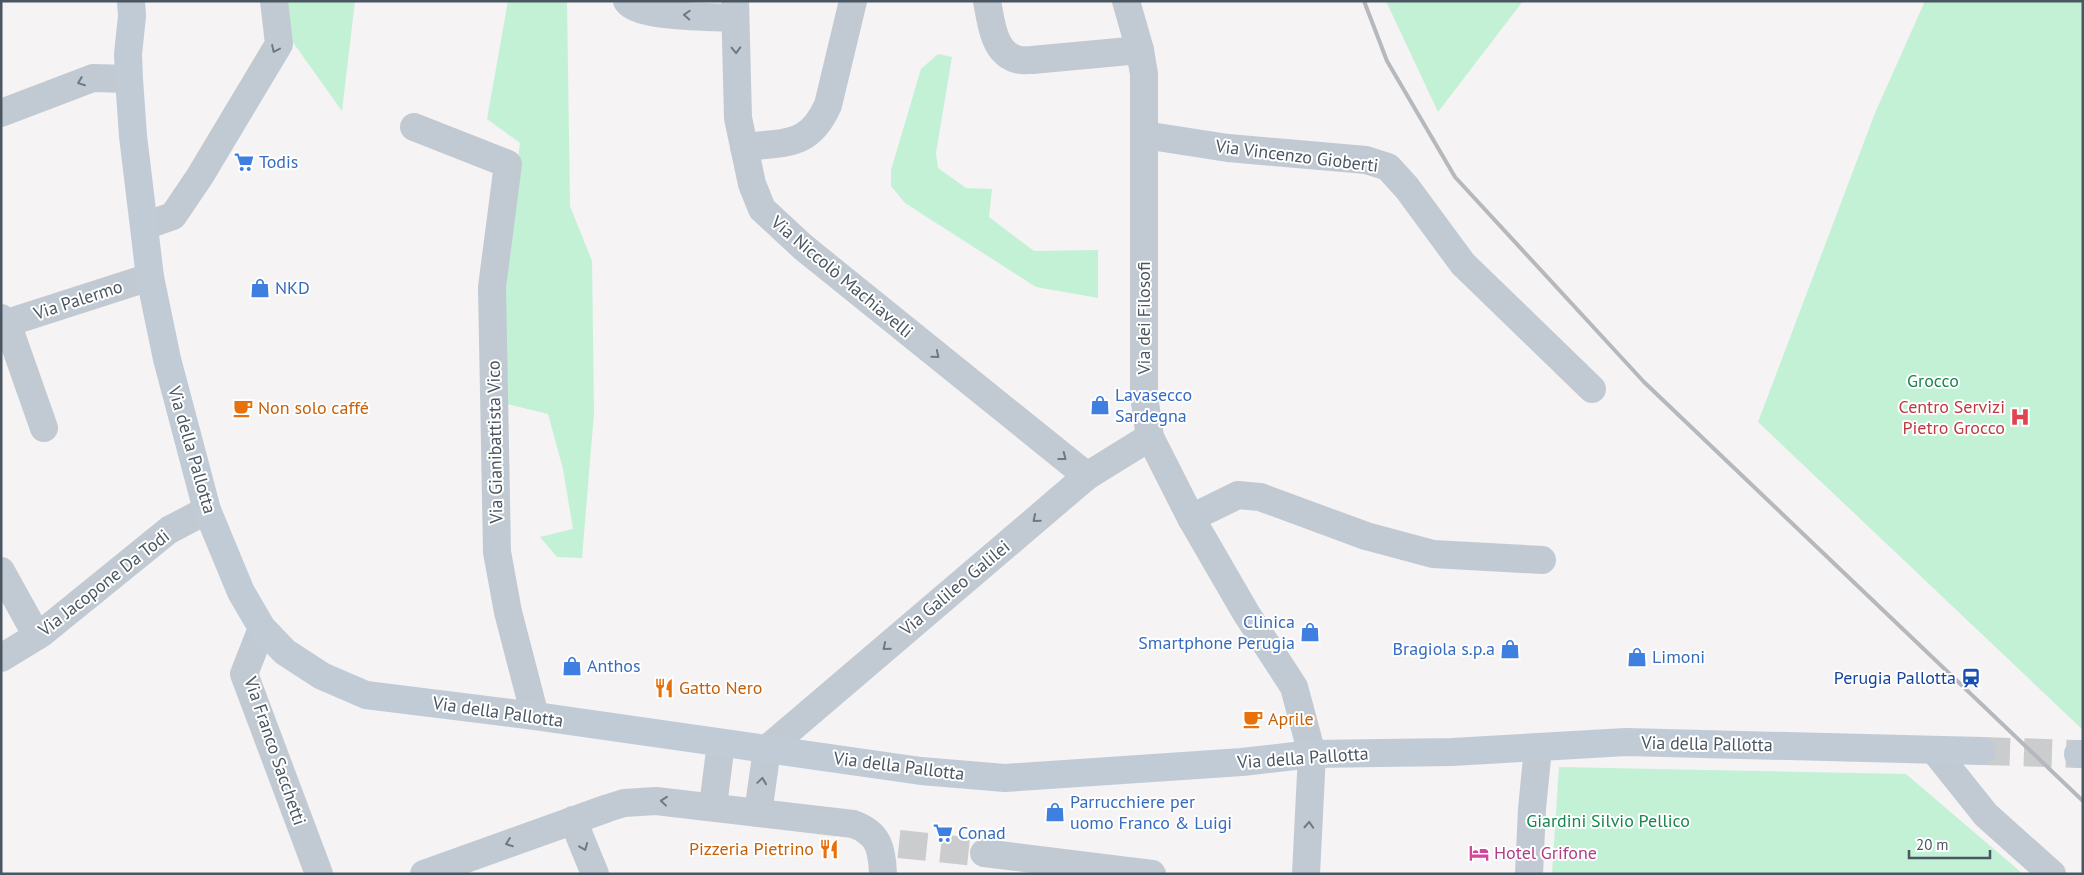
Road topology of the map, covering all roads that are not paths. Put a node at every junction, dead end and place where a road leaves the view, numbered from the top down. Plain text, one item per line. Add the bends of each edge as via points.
1 (116, 1) edge
2 (131, 1) edge
3 (274, 1) edge
4 (627, 1) edge
5 (853, 1) edge
6 (987, 1) edge
7 (1126, 1) edge
8 (735, 10) edge
9 (1140, 50) junction
10 (128, 67) junction
11 (1, 113) edge
12 (414, 127) dead end
13 (1144, 136) junction
14 (744, 147) junction
15 (144, 226) junction
16 (150, 277) junction
17 (4, 320) edge
18 (1592, 389) dead end
19 (44, 428) dead end
20 (1150, 437) junction
21 (1087, 476) junction
22 (207, 510) junction
23 (1191, 518) junction
24 (1542, 560) dead end
25 (1, 571) edge
26 (262, 628) junction
27 (37, 636) junction
28 (1, 658) edge
29 (535, 716) junction
30 (721, 743) junction
31 (1538, 748) junction
32 (767, 749) junction
33 (1934, 750) junction
34 (1982, 751) tunnel mouth
35 (1312, 754) junction
36 (713, 806) junction
37 (758, 813) junction
38 (573, 820) junction
39 (887, 855) edge
40 (1000, 861) tunnel mouth
41 (319, 874) edge
42 (424, 874) edge
43 (595, 874) edge
44 (1152, 874) edge
45 (1306, 874) edge
46 (1529, 874) edge
47 (2052, 874) edge

1 - 10 main road
2 - 10 main road, Via della Pallotta
3 -> 15 street via 278,44 173,216
8 -> 4 street via 650,13 630,6
5 - 14 street via 828,105 821,121 801,139
6 - 9 street via 996,40 1005,52 1016,59
7 - 9 street, Via dei Filosofi
8 -> 14 street, Via Niccolò Machiavelli via 738,118
9 - 13 street, Via dei Filosofi via 1144,74
10 -> 11 street
10 - 15 main road, Via della Pallotta
12 - 29 street, Via Gianibattista Vico via 508,164 492,287 497,552 508,612
13 - 18 street, Via Vincenzo Gioberti via 1228,148 1366,160 1388,167 1463,264
13 - 20 street, Via dei Filosofi via 1144,396
14 -> 21 street, Via Niccolò Machiavelli via 752,184 762,209 803,247
15 - 16 main road, Via della Pallotta
16 - 17 street, Via Palermo
16 - 22 main road, Via della Pallotta via 167,359
17 - 19 street, Via Palermo
20 - 21 street, Via Galileo Galilei
20 - 23 street, Via dei Filosofi
21 -> 32 street, Via Galileo Galilei
22 - 26 main road, Via della Pallotta via 241,592
22 - 27 street, Via Jacopone Da Todi via 170,530
23 - 24 street via 1238,495 1260,497 1366,536 1433,554
23 - 35 street, Via dei Filosofi via 1294,687
25 - 27 street
26 - 29 main road, Via della Pallotta via 285,652 322,676 366,695
26 - 41 street, Via Franco Sacchetti via 244,674
27 - 28 street, Via Jacopone Da Todi
29 - 30 main road, Via della Pallotta
30 - 32 main road, Via della Pallotta
30 - 36 street
31 - 33 main road, Via della Pallotta via 1626,742
31 - 35 main road, Via della Pallotta
31 - 46 street
32 - 35 main road, Via della Pallotta via 1005,778 1242,762
37 -> 32 street
33 - 34 main road, Via della Pallotta
33 - 47 street via 1986,815
45 -> 35 street, Via dei Filosofi
36 - 37 street
36 -> 38 street via 639,801
37 - 39 street via 853,824 873,835
38 -> 42 street
38 -> 43 street
40 - 44 street

